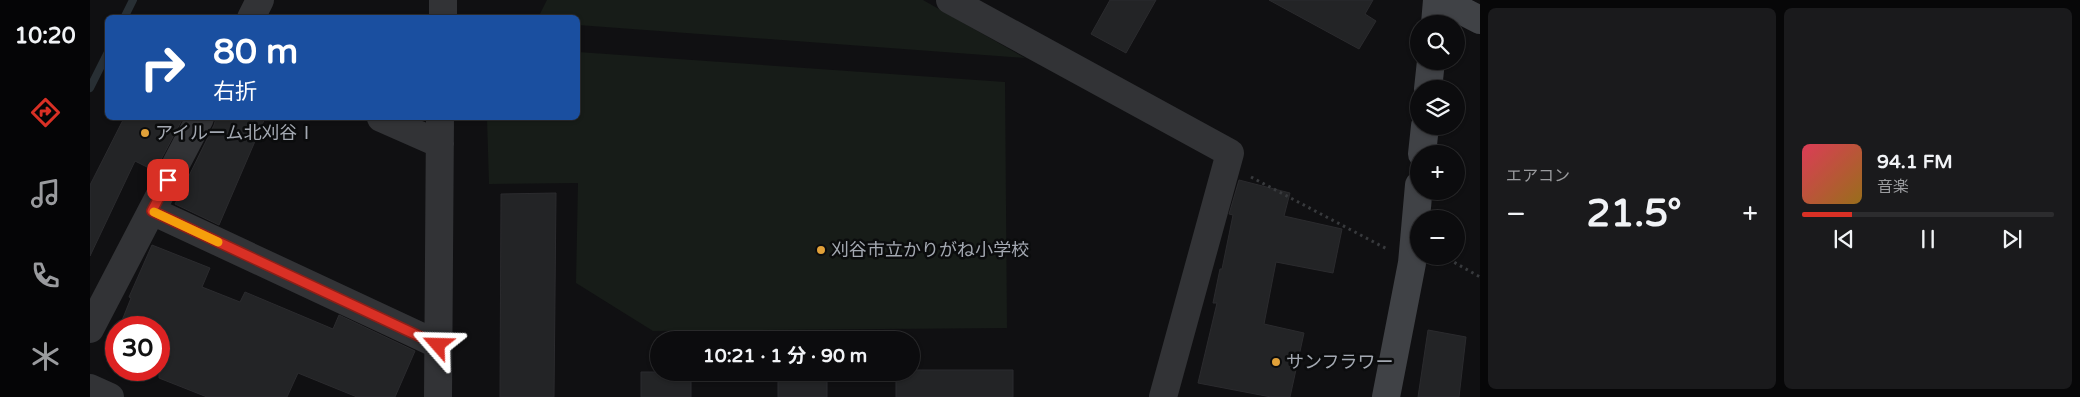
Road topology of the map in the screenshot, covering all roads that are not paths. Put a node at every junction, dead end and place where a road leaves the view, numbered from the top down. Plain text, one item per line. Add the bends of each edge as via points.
1 (260, 0) edge
2 (443, 0) edge
3 (950, 0) edge
4 (1437, 0) edge
5 (1441, 0) edge
6 (252, 15) edge
7 (442, 15) edge
8 (1436, 15) edge
9 (1480, 20) edge
10 (199, 120) edge
11 (386, 120) edge
12 (440, 120) edge
13 (440, 144) junction
14 (1418, 200) edge
15 (152, 211) junction
16 (90, 329) edge
17 (438, 345) junction
18 (90, 388) edge
19 (110, 397) edge
20 (438, 397) edge
21 (1163, 397) edge
22 (1386, 397) edge

1 - 6 street
2 - 7 street
3 - 21 street via 1230,153
4 - 8 street
5 - 9 street
10 - 15 street
11 - 13 street
12 - 13 street
13 - 17 street
14 - 22 street via 1412,262
15 - 16 street
15 - 17 street
17 - 20 street
18 - 19 street

